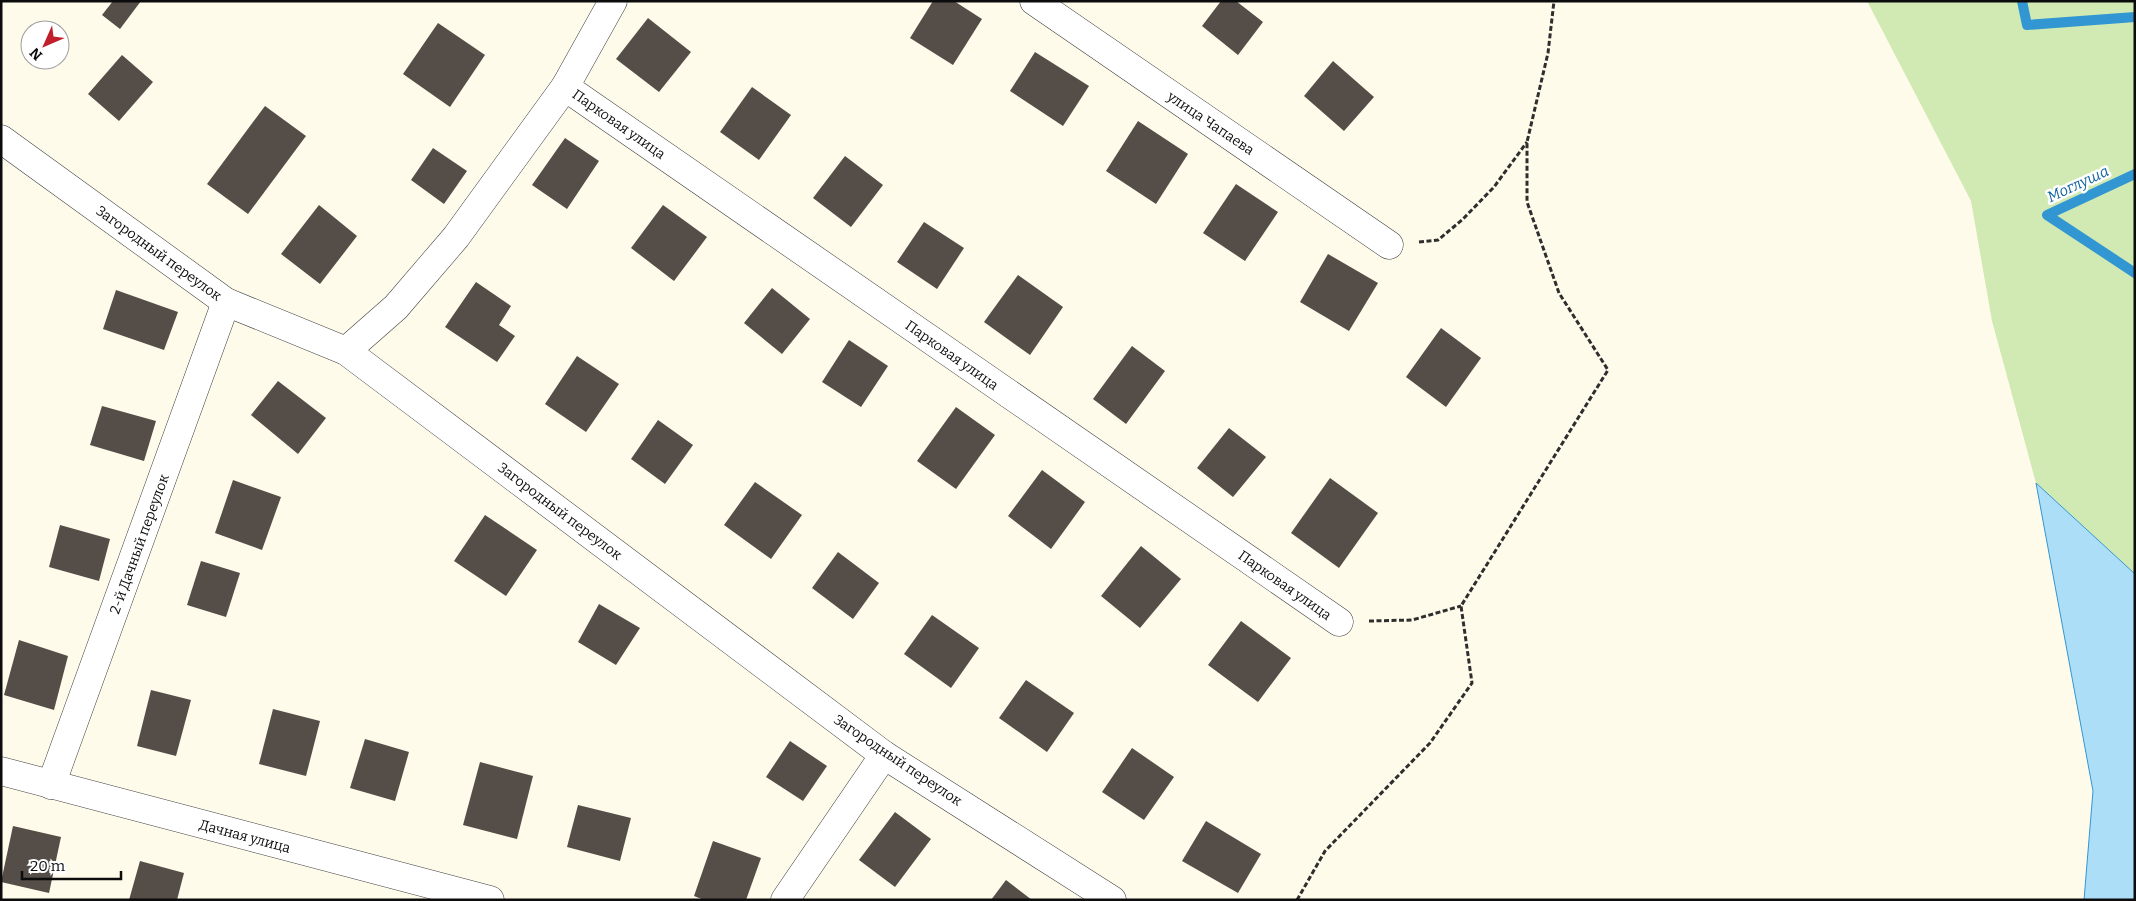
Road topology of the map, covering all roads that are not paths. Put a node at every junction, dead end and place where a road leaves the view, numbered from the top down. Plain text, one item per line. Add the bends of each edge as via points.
1 (613, 1) edge
2 (1034, 1) edge
3 (565, 87) junction
4 (1, 138) edge
5 (1389, 245) road end
6 (226, 302) junction
7 (346, 350) junction
8 (1339, 622) road end
9 (884, 754) junction
10 (1, 771) edge
11 (51, 785) junction
12 (490, 900) edge
13 (785, 900) edge
14 (1112, 900) edge

1 - 3 street, Парковая улица
2 - 5 street, улица Чапаева
3 - 7 street, Парковая улица via 456,237 396,307
3 - 8 street, Парковая улица
4 - 6 street, Загородный переулок
6 - 7 street, Загородный переулок
6 - 11 street, 2-й Дачный переулок
7 - 9 street, Загородный переулок
9 - 13 street
9 - 14 street, Загородный переулок
10 - 11 street, Дачная улица
11 - 12 street, Дачная улица

